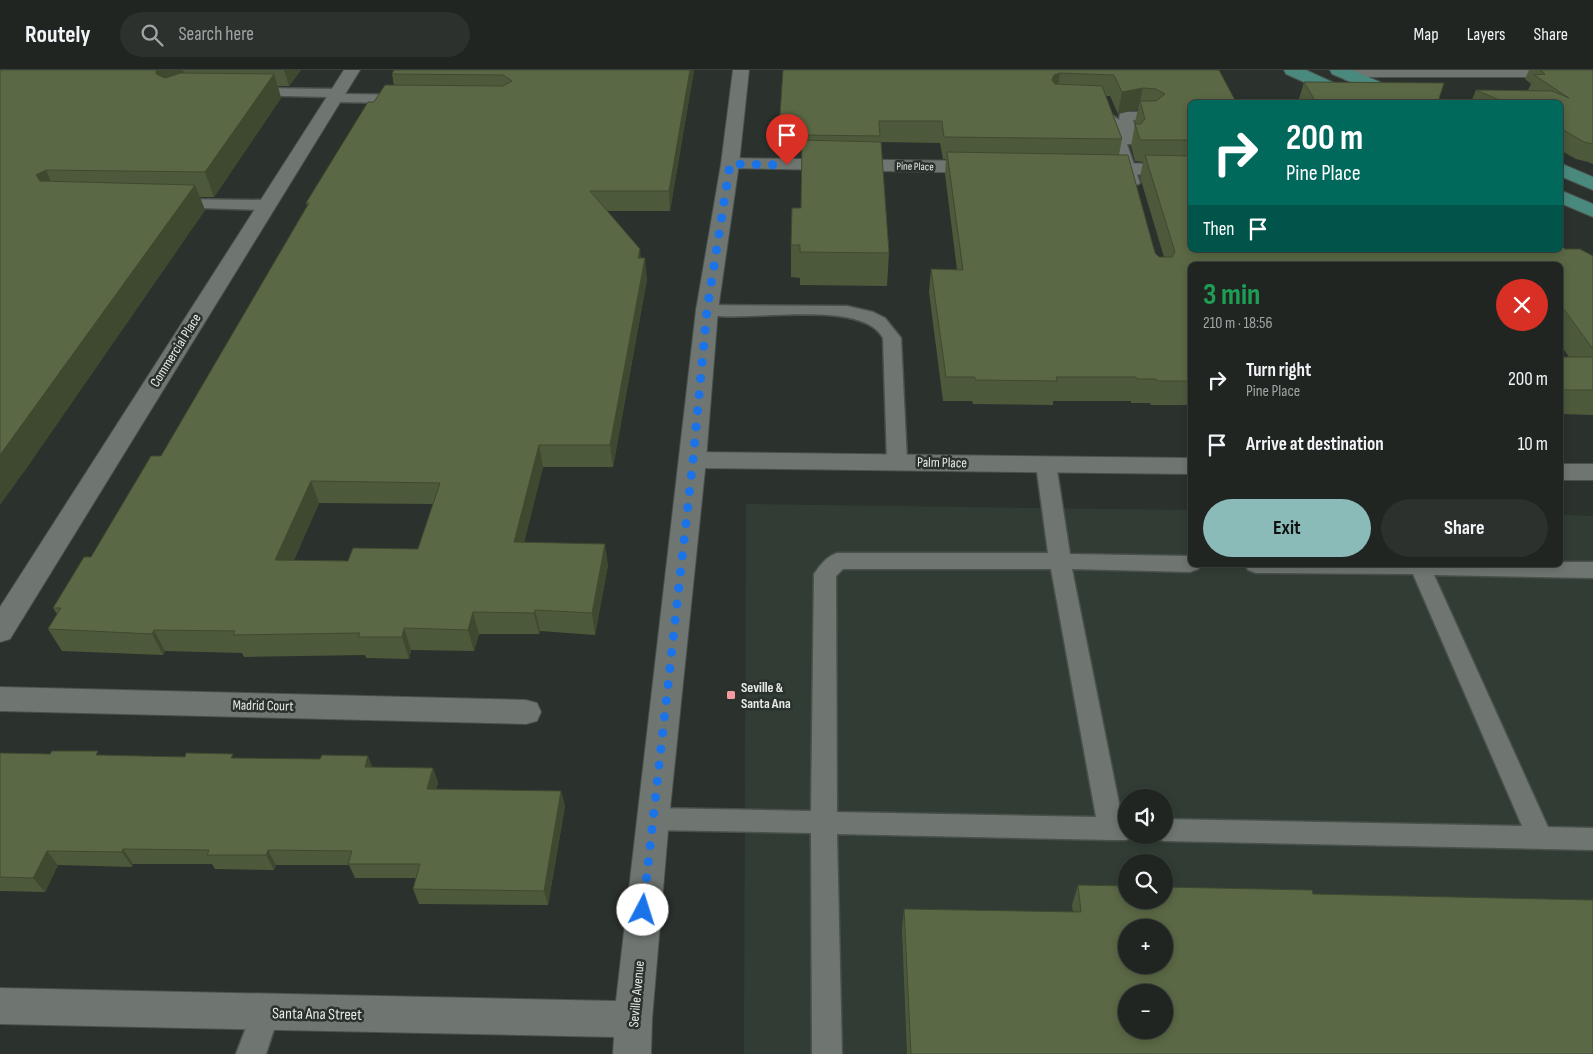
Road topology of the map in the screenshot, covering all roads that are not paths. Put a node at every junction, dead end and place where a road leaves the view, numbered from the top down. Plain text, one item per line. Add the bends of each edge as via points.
1 (352, 70) edge
2 (741, 70) edge
3 (1292, 70) edge
4 (1492, 71) edge
5 (1593, 72) edge
6 (1345, 73) edge
7 (235, 91) edge
8 (336, 95) junction
9 (421, 99) edge
10 (1358, 100) edge
11 (1406, 100) edge
12 (1107, 104) edge
13 (1152, 116) edge
14 (730, 164) junction
15 (1003, 167) edge
16 (1081, 168) edge
17 (1136, 169) junction
18 (1188, 170) edge
19 (1563, 170) edge
20 (1593, 184) edge
21 (1137, 194) edge
22 (1563, 197) edge
23 (156, 204) edge
24 (266, 205) junction
25 (1593, 211) edge
26 (707, 310) junction
27 (693, 460) junction
28 (897, 461) junction
29 (1046, 464) junction
30 (1188, 466) edge
31 (1563, 472) edge
32 (1593, 472) edge
33 (1060, 562) junction
34 (1188, 564) edge
35 (1419, 567) edge
36 (1462, 567) edge
37 (1593, 570) edge
38 (0, 631) edge
39 (0, 699) edge
40 (526, 712) dead end
41 (652, 819) junction
42 (824, 823) junction
43 (1118, 824) edge
44 (1118, 829) edge
45 (1173, 830) edge
46 (1540, 838) junction
47 (1593, 839) edge
48 (0, 1006) edge
49 (266, 1012) junction
50 (633, 1037) edge
51 (251, 1054) edge
52 (827, 1054) edge

1 - 8 street, Commercial Place
2 - 14 street, Seville Avenue
3 - 10 main road
4 - 5 street
4 - 6 street
6 - 11 main road
7 - 8 lane
8 - 9 lane
8 - 24 street, Commercial Place
12 - 17 lane
13 - 17 lane via 1125,116
14 - 15 street, Pine Place
14 - 26 street, Seville Avenue
16 - 17 street
17 - 18 street
17 - 21 lane
19 - 20 main road
22 - 25 main road
23 - 24 lane
24 - 38 street, Commercial Place
26 - 27 street, Seville Avenue
26 - 28 lane via 847,311 881,322 892,338
27 - 28 street, Palm Place
27 - 41 street, Seville Avenue
28 - 29 street, Palm Place
29 - 30 street, Palm Place
29 - 33 lane
31 - 32 street
33 - 34 lane
33 - 42 lane via 837,561 825,574
33 - 43 lane
35 - 46 lane
36 - 37 lane
39 - 40 street, Madrid Court
41 - 42 lane
41 - 50 street, Seville Avenue
42 - 44 lane
42 - 52 lane
45 - 46 lane
46 - 47 lane
48 - 49 street, Santa Ana Street
49 - 50 street, Santa Ana Street
49 - 51 lane

